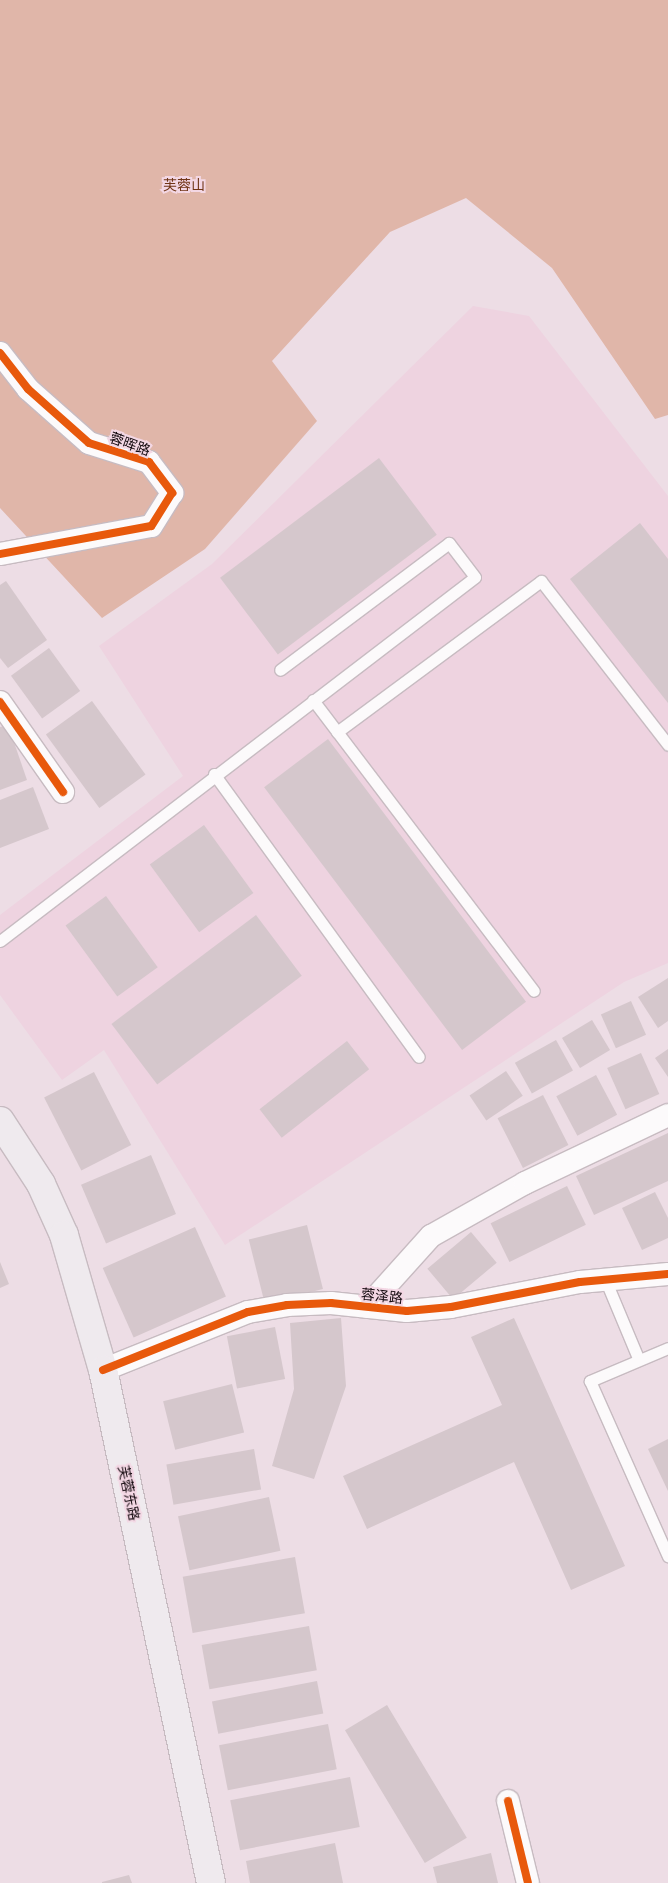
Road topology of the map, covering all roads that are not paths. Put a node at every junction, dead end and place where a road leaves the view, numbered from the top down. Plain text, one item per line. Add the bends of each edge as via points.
1 (0, 353) edge
2 (0, 554) edge
3 (280, 670) dead end
4 (313, 700) junction
5 (0, 702) edge
6 (337, 732) junction
7 (668, 745) edge
8 (214, 774) junction
9 (63, 792) dead end
10 (0, 940) edge
11 (534, 991) dead end
12 (419, 1057) dead end
13 (662, 1115) edge
14 (0, 1121) edge
15 (668, 1274) edge
16 (606, 1279) junction
17 (367, 1307) junction
18 (668, 1348) edge
19 (638, 1358) junction
20 (104, 1370) junction
21 (668, 1556) edge
22 (508, 1801) dead end
23 (211, 1883) edge
24 (528, 1883) edge

1 - 2 street, 蓉晖路 via 28,389 89,443 149,462 172,493 151,526
3 - 4 lane via 450,543 475,577
4 - 6 lane
4 - 8 lane
5 - 9 street
6 - 7 lane via 541,582
6 - 11 lane
8 - 10 lane
8 - 12 lane
13 - 17 street via 431,1236
14 - 20 main road, 芙蓉东路 via 41,1184 64,1235
15 - 16 street, 蓉泽路
16 - 17 street, 蓉泽路 via 451,1307 407,1311
16 - 19 lane
17 - 20 street, 蓉泽路 via 286,1305 248,1312
18 - 19 lane
19 - 21 lane via 590,1381
20 - 23 main road, 芙蓉东路
22 - 24 street

